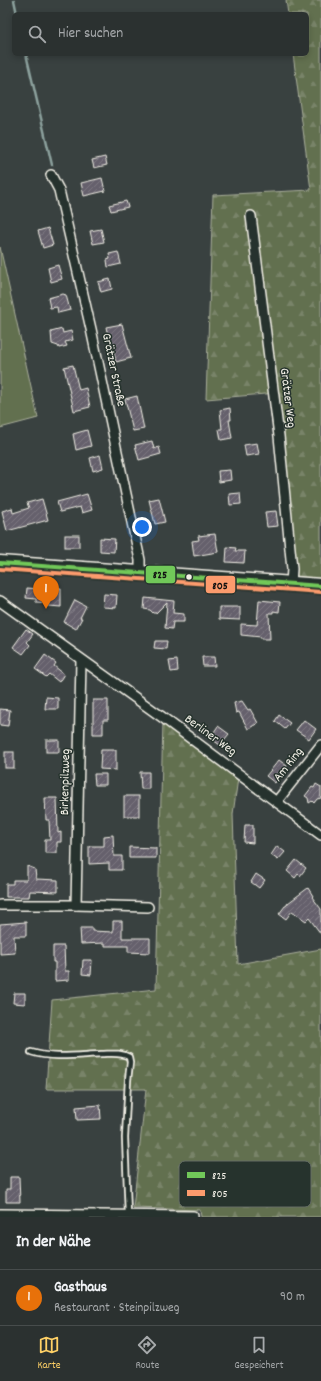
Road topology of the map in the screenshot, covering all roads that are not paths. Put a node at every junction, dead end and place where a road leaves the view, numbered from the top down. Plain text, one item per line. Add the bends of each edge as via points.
1 (51, 175) dead end
2 (251, 216) dead end
3 (0, 563) edge
4 (140, 573) junction
5 (291, 584) junction
6 (321, 586) edge
7 (0, 601) edge
8 (81, 660) junction
9 (321, 745) edge
10 (277, 802) junction
11 (321, 835) edge
12 (76, 904) junction
13 (0, 905) edge
14 (148, 907) dead end
15 (31, 1052) dead end
16 (0, 1214) edge
17 (128, 1214) junction
18 (193, 1216) edge

1 - 4 street, Grätzer Straße via 59,190 91,329 140,560
2 - 5 street, Grätzer Weg via 283,473 292,569
3 - 4 main road
4 - 5 main road
5 - 6 main road
7 - 8 street, Berliner Weg
8 - 10 street, Berliner Weg
8 - 12 street, Birkenpilzweg
9 - 10 street, Am Ring
10 - 11 street, Berliner Weg
12 - 13 street
12 - 14 street
15 - 17 lane via 40,1055 129,1056 125,1138
16 - 17 street
17 - 18 street

